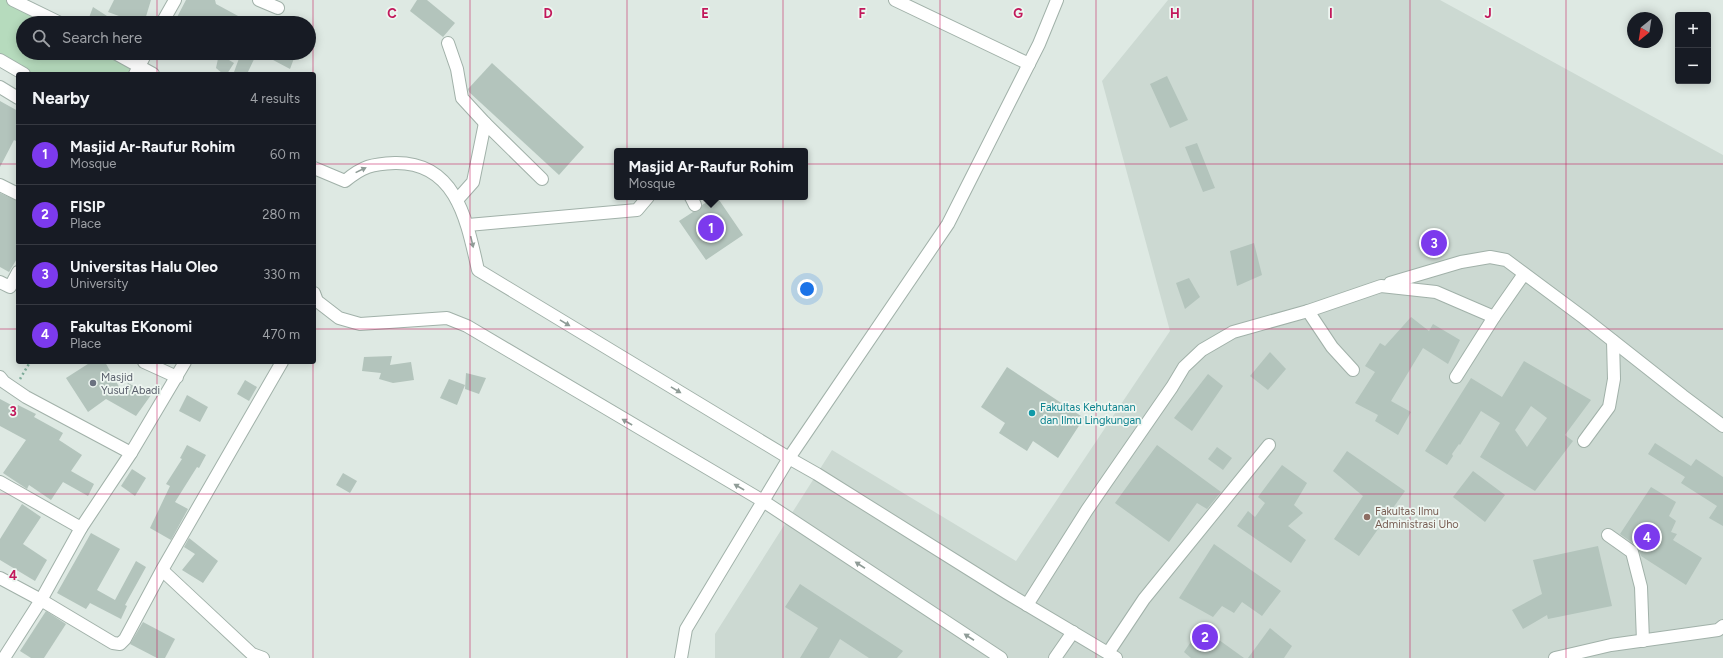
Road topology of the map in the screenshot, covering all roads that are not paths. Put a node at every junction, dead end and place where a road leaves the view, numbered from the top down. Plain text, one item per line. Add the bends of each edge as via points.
1 (13, 0) edge
2 (176, 0) edge
3 (259, 0) edge
4 (895, 0) edge
5 (1057, 0) edge
6 (278, 8) dead end
7 (46, 16) edge
8 (166, 16) edge
9 (448, 43) dead end
10 (124, 60) edge
11 (142, 60) edge
12 (1, 61) edge
13 (1029, 64) junction
14 (137, 70) edge
15 (20, 72) edge
16 (0, 87) edge
17 (16, 97) edge
18 (485, 123) junction
19 (316, 169) edge
20 (542, 179) dead end
21 (0, 185) edge
22 (16, 193) edge
23 (457, 200) junction
24 (645, 200) edge
25 (468, 226) junction
26 (1524, 274) junction
27 (16, 275) edge
28 (1381, 286) junction
29 (9, 287) edge
30 (316, 301) edge
31 (1308, 311) junction
32 (1494, 317) junction
33 (1613, 341) junction
34 (148, 364) edge
35 (184, 364) edge
36 (281, 364) edge
37 (1353, 370) dead end
38 (0, 377) edge
39 (177, 377) junction
40 (1456, 377) dead end
41 (1723, 426) edge
42 (1584, 440) dead end
43 (1269, 445) dead end
44 (131, 453) junction
45 (789, 458) junction
46 (0, 482) edge
47 (763, 501) junction
48 (82, 528) junction
49 (1608, 535) dead end
50 (162, 570) junction
51 (0, 578) edge
52 (41, 600) junction
53 (1027, 605) junction
54 (1723, 626) edge
55 (1073, 632) junction
56 (1643, 641) junction
57 (1112, 656) edge
58 (4, 658) edge
59 (263, 658) edge
60 (681, 658) edge
61 (1001, 658) edge
62 (1055, 658) edge
63 (1555, 658) edge

1 - 7 street
2 - 8 street
3 - 6 street
4 - 13 street
5 - 13 street
9 - 18 street via 457,69 462,98
10 - 14 street
11 - 14 street
12 - 15 street
13 - 45 street via 948,224
16 - 17 street
18 - 20 street
18 - 23 street via 473,182
19 -> 23 street via 345,181 359,169 379,164 408,163 438,174
21 - 22 street
23 - 25 street
24 - 25 street via 637,210
25 -> 45 street via 478,270
26 - 28 street via 1506,260 1490,257 1461,262
26 - 32 street
26 - 33 street
27 - 29 street
28 - 31 street
28 - 32 street via 1436,292
47 -> 30 street via 467,326 447,318 360,324 340,318
31 - 37 street via 1332,347
31 - 53 street via 1233,332 1202,350 1184,367 1087,510
32 - 40 street
33 - 41 street
33 - 42 street via 1614,379 1609,407
34 - 39 street
35 - 39 street
36 - 50 street
38 - 44 street via 14,390
39 - 44 street
43 - 57 street via 1144,599
44 - 48 street
45 - 47 street
45 - 53 street
46 - 48 street
47 - 60 street via 686,629
61 -> 47 street
48 - 52 street
49 - 56 street via 1632,552 1641,587
50 - 52 street via 125,640 120,644 113,643
50 - 59 street via 252,654
51 - 52 street
52 - 58 street
53 - 55 street
54 - 56 street via 1718,630
55 - 57 street
55 - 62 street
56 - 63 street via 1611,645

